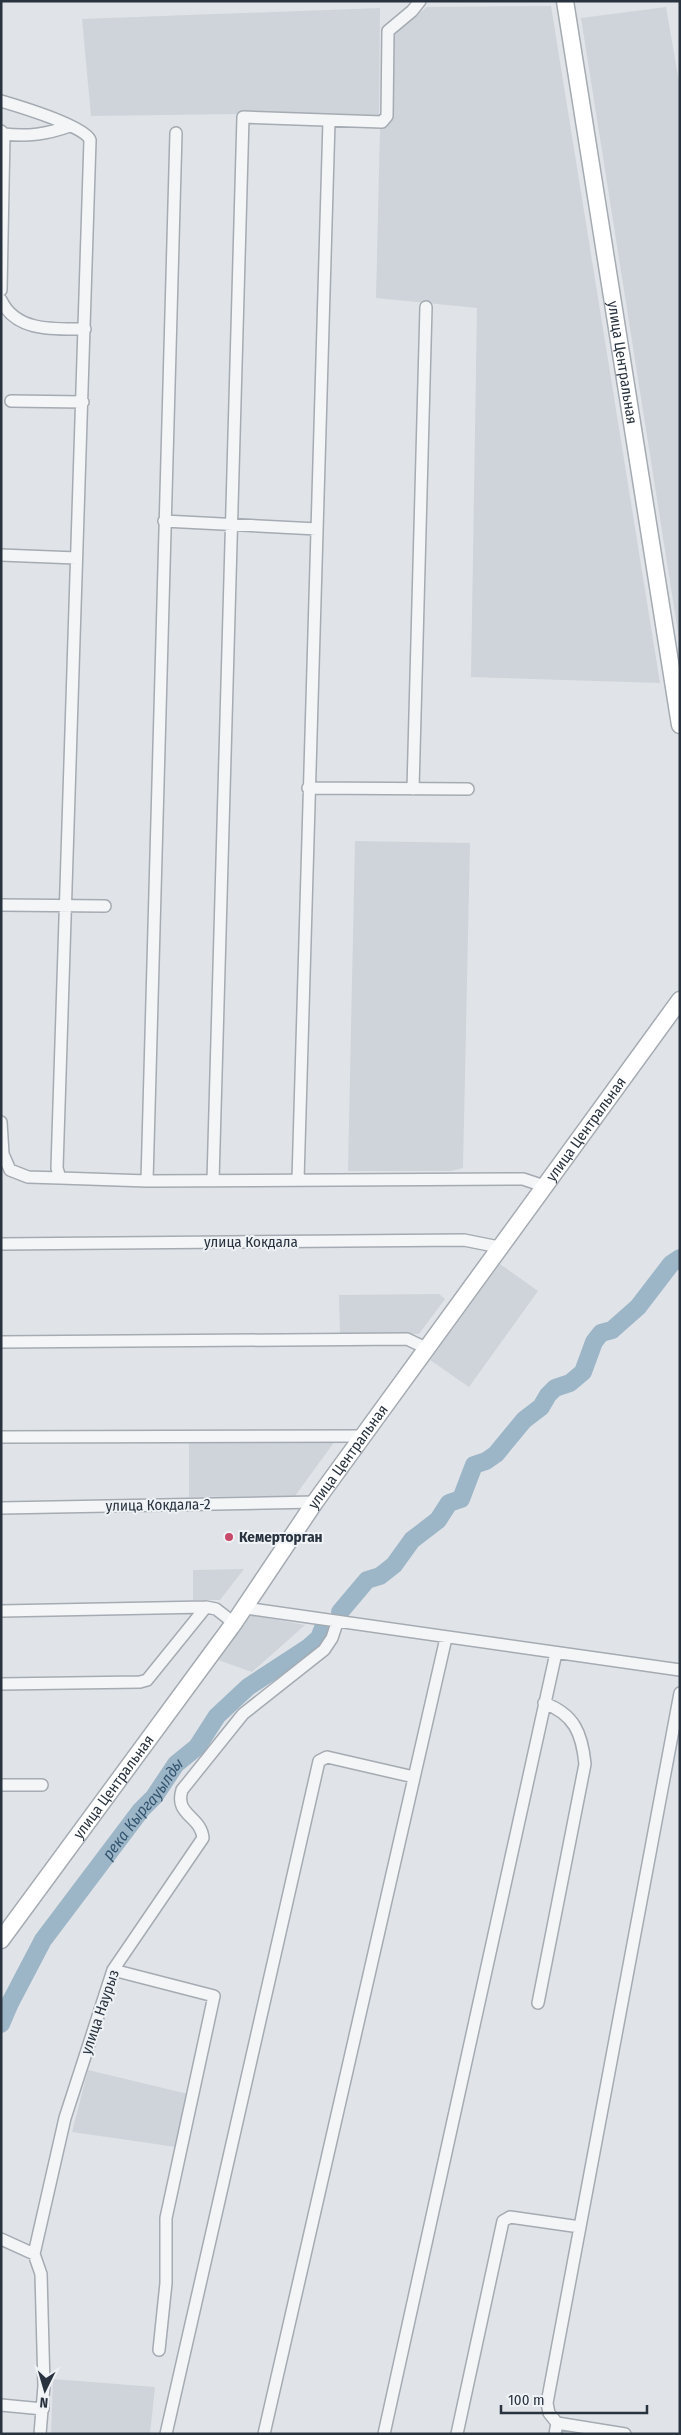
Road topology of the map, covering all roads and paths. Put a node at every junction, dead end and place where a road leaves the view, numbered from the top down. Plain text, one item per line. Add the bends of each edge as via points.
1 (420, 1) edge
2 (565, 1) edge
3 (1, 101) edge
4 (329, 121) junction
5 (70, 126) junction
6 (3, 132) edge
7 (176, 133) dead end
8 (1, 290) edge
9 (1, 300) edge
10 (426, 307) dead end
11 (85, 329) junction
12 (11, 401) dead end
13 (83, 402) junction
14 (164, 520) junction
15 (233, 524) junction
16 (317, 529) junction
17 (1, 555) edge
18 (76, 558) junction
19 (680, 725) edge
20 (308, 788) junction
21 (413, 789) junction
22 (468, 789) dead end
23 (1, 905) edge
24 (66, 906) junction
25 (105, 906) dead end
26 (680, 1000) edge
27 (1, 1122) edge
28 (60, 1178) junction
29 (298, 1180) junction
30 (146, 1181) junction
31 (213, 1181) junction
32 (544, 1186) junction
33 (1, 1244) edge
34 (499, 1247) junction
35 (1, 1342) edge
36 (426, 1348) junction
37 (363, 1436) junction
38 (1, 1438) edge
39 (315, 1502) junction
40 (1, 1508) edge
41 (206, 1607) junction
42 (244, 1608) junction
43 (1, 1611) edge
44 (337, 1622) junction
45 (234, 1623) junction
46 (446, 1638) junction
47 (556, 1653) junction
48 (680, 1670) edge
49 (1, 1684) edge
50 (680, 1693) edge
51 (544, 1703) junction
52 (414, 1777) junction
53 (1, 1785) edge
54 (42, 1785) dead end
55 (1, 1940) edge
56 (113, 1970) junction
57 (538, 2003) dead end
58 (580, 2227) junction
59 (1, 2239) edge
60 (34, 2254) junction
61 (159, 2350) dead end
62 (1, 2405) edge
63 (43, 2409) junction
64 (556, 2428) edge
65 (40, 2434) edge
66 (166, 2434) edge
67 (264, 2434) edge
68 (384, 2434) edge
69 (457, 2434) edge
70 (625, 2434) edge

1 - 4 street via 388,31 387,116 382,122
2 - 19 main road, улица Центральная
3 - 5 street
4 - 15 street via 243,118
4 - 16 street
5 - 6 street via 29,136
5 - 11 street via 86,134 90,140
6 - 8 street
7 - 14 street
9 - 11 street via 7,312 19,322 31,326
10 - 21 street
11 - 13 street
12 - 13 street
13 - 18 street
14 - 15 street
14 - 30 street
15 - 16 street
15 - 31 street
16 - 20 street
17 - 18 street
18 - 24 street
20 - 21 street
20 - 29 street
21 - 22 street
23 - 24 street
24 - 25 street
24 - 28 street via 57,1168
26 - 32 main road, улица Центральная
27 - 28 street via 3,1154 10,1170 28,1177
28 - 30 street
29 - 31 street
29 - 32 street via 523,1179
30 - 31 street
32 - 34 main road, улица Центральная
33 - 34 street, улица Кокдала via 464,1240
34 - 36 main road, улица Центральная
35 - 36 street via 407,1340
36 - 37 main road, улица Центральная
37 - 38 street
37 - 39 main road, улица Центральная
39 - 40 street, улица Кокдала-2
39 - 42 main road, улица Центральная
41 - 43 street
41 - 45 street via 216,1609
41 - 49 street via 147,1680
42 - 44 street
42 - 45 main road, улица Центральная
44 - 46 street
44 - 56 street, улица Наурыз via 324,1650 243,1714 182,1790 181,1807 202,1828 203,1838
45 - 55 main road, улица Центральная
46 - 47 street
46 - 52 street
47 - 48 street
47 - 51 street
50 - 58 street
51 - 57 street via 561,1709 573,1722 584,1748 585,1764
51 - 68 street
52 - 66 street via 327,1757 319,1761
52 - 67 street
53 - 54 street
56 - 60 street, улица Наурыз via 65,2118
56 - 61 street via 214,1996 166,2218 166,2283
58 - 64 street via 547,2403
58 - 69 street via 510,2216 503,2221
59 - 60 street
60 - 63 street, улица Наурыз via 41,2274
62 - 63 street
63 - 65 street, улица Наурыз
64 - 70 street

